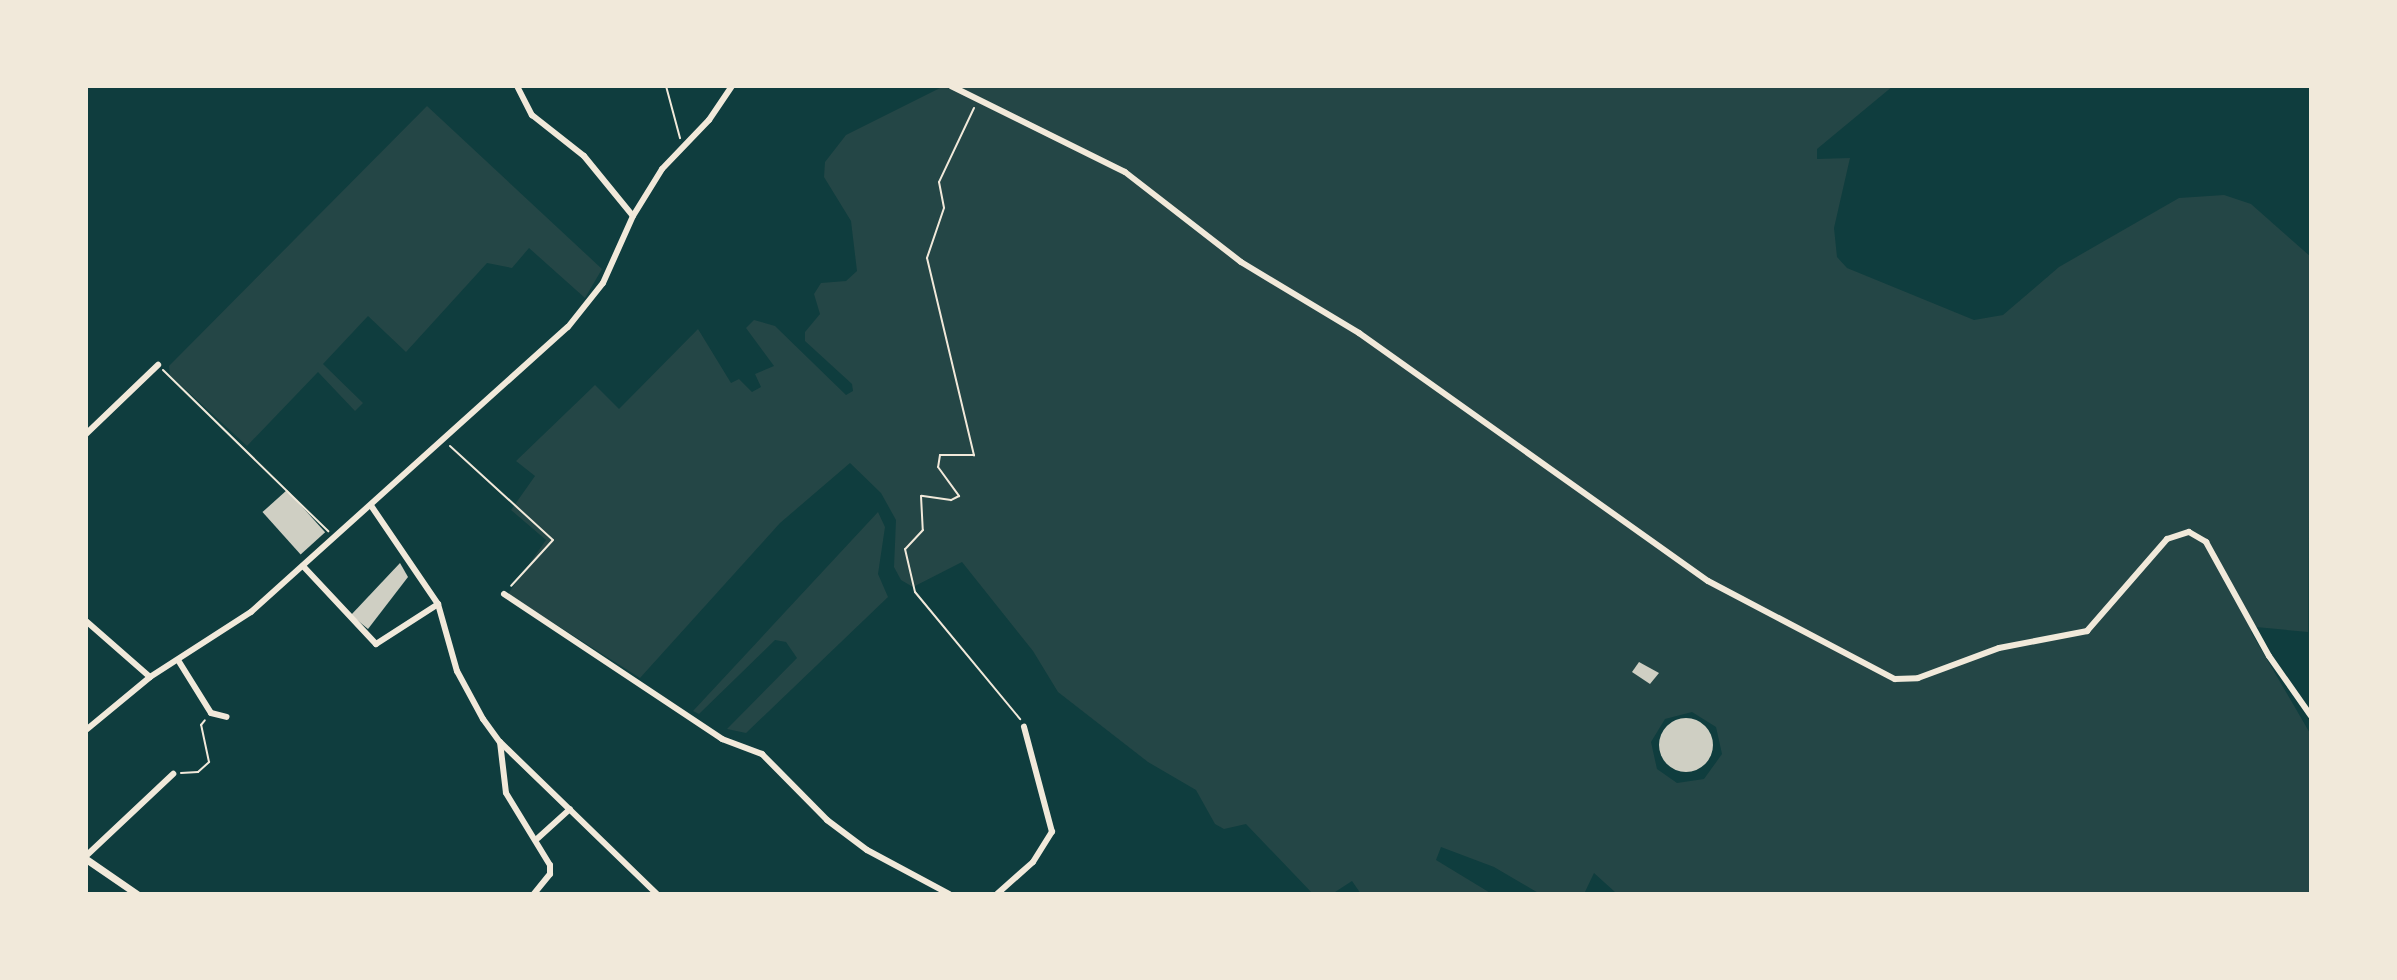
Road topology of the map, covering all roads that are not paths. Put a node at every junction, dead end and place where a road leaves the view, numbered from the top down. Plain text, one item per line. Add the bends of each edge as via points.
1 (517, 86) edge
2 (732, 86) edge
3 (951, 86) edge
4 (633, 216) junction
5 (158, 365) road end
6 (86, 434) edge
7 (372, 507) junction
8 (303, 566) junction
9 (504, 594) road end
10 (438, 604) junction
11 (86, 621) edge
12 (178, 660) junction
13 (150, 677) junction
14 (2311, 716) edge
15 (227, 717) dead end
16 (1024, 727) road end
17 (86, 730) edge
18 (500, 742) junction
19 (173, 774) road end
20 (570, 809) junction
21 (538, 838) junction
22 (86, 857) edge
23 (137, 894) edge
24 (534, 894) edge
25 (657, 894) edge
26 (949, 894) edge
27 (997, 894) edge

1 - 4 street via 532,115 584,156
2 - 4 street
3 - 14 street via 1125,172 1241,262 1359,333 1708,581 1895,679 1918,678 1999,648 2087,631 2167,539 2189,532 2206,542 2269,656
4 - 7 street via 592,301
5 - 6 street
7 - 8 street
7 - 10 street
8 - 10 street via 376,644
8 - 12 street via 251,612
9 - 26 street via 722,739 762,754 827,820 867,850
10 - 18 street via 457,671
11 - 13 street
12 - 13 street
12 - 15 street via 211,713
13 - 17 street
16 - 27 street via 1052,832 1033,862
18 - 20 street
18 - 21 street via 506,793
19 - 22 street
20 - 21 street
20 - 25 street
21 - 24 street via 550,874
22 - 23 street

